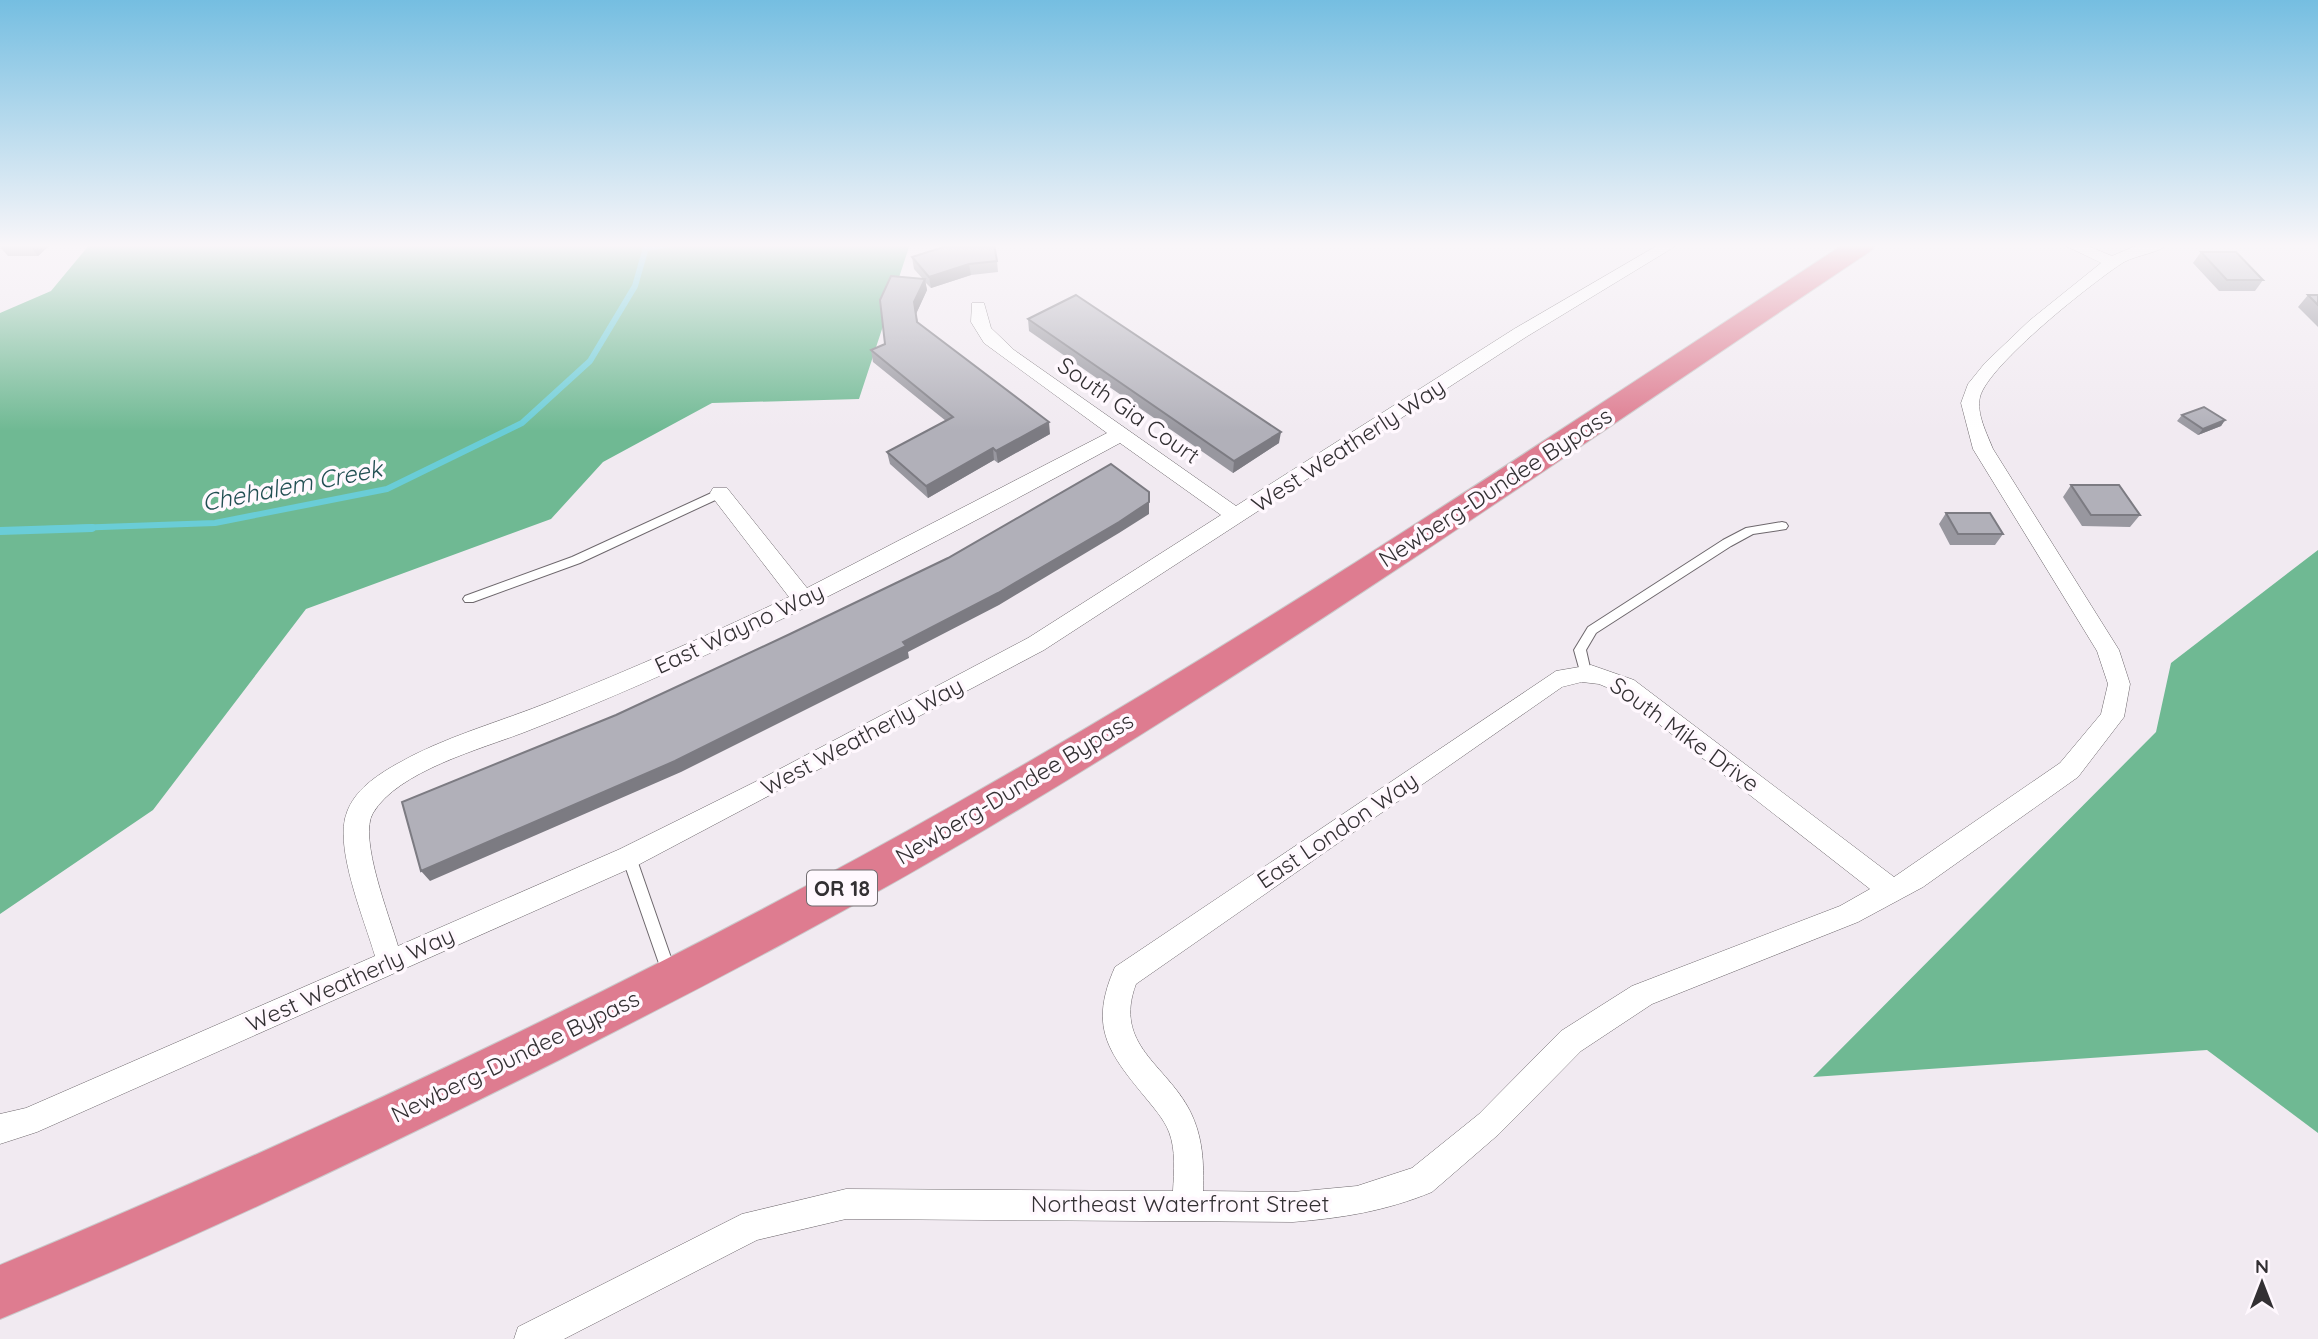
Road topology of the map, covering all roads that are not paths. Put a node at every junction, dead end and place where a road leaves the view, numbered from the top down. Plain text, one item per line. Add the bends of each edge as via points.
1 (1565, 306) edge
2 (1768, 306) edge
3 (2060, 306) edge
4 (978, 307) dead end
5 (1121, 434) junction
6 (720, 493) joint
7 (1237, 516) junction
8 (1782, 526) dead end
9 (469, 599) dead end
10 (803, 599) junction
11 (1585, 672) junction
12 (358, 814) joint
13 (629, 856) junction
14 (1892, 891) junction
15 (390, 962) junction
16 (672, 979) junction
17 (0, 1129) edge
18 (1186, 1206) junction
19 (0, 1292) edge
20 (530, 1339) edge

1 - 7 street, West Weatherly Way
2 - 16 highway, Newberg-Dundee Bypass / OR 18 via 1356,578 1031,781
3 - 14 street, Northeast Waterfront Street via 1983,375 1971,395 1973,425 1983,449 2108,650 2119,684 2112,717 2068,771
4 - 5 street, South Gia Court via 984,335
5 - 7 street, South Gia Court
5 - 10 street, East Wayno Way
6 - 9 lane via 576,560
6 - 10 street
7 - 13 street, West Weatherly Way via 1036,644
8 - 11 lane, South Mike Drive via 1750,531 1727,543 1592,630 1580,650
10 - 12 street, East Wayno Way via 575,703 422,762 380,787
11 - 14 street, South Mike Drive via 1626,686
11 - 18 street, East London Way via 1554,681 1125,976 1112,1012 1120,1043 1179,1120 1187,1140
12 - 15 street via 356,839
13 - 15 street, West Weatherly Way
13 - 16 lane
14 - 18 street, Northeast Waterfront Street via 1849,914 1642,995 1571,1041 1489,1124 1421,1181 1357,1201 1293,1207
15 - 17 street, West Weatherly Way via 27,1122
16 - 19 highway, Newberg-Dundee Bypass / OR 18 via 374,1126
18 - 20 street, Northeast Waterfront Street via 893,1203 846,1204 797,1213 753,1225

